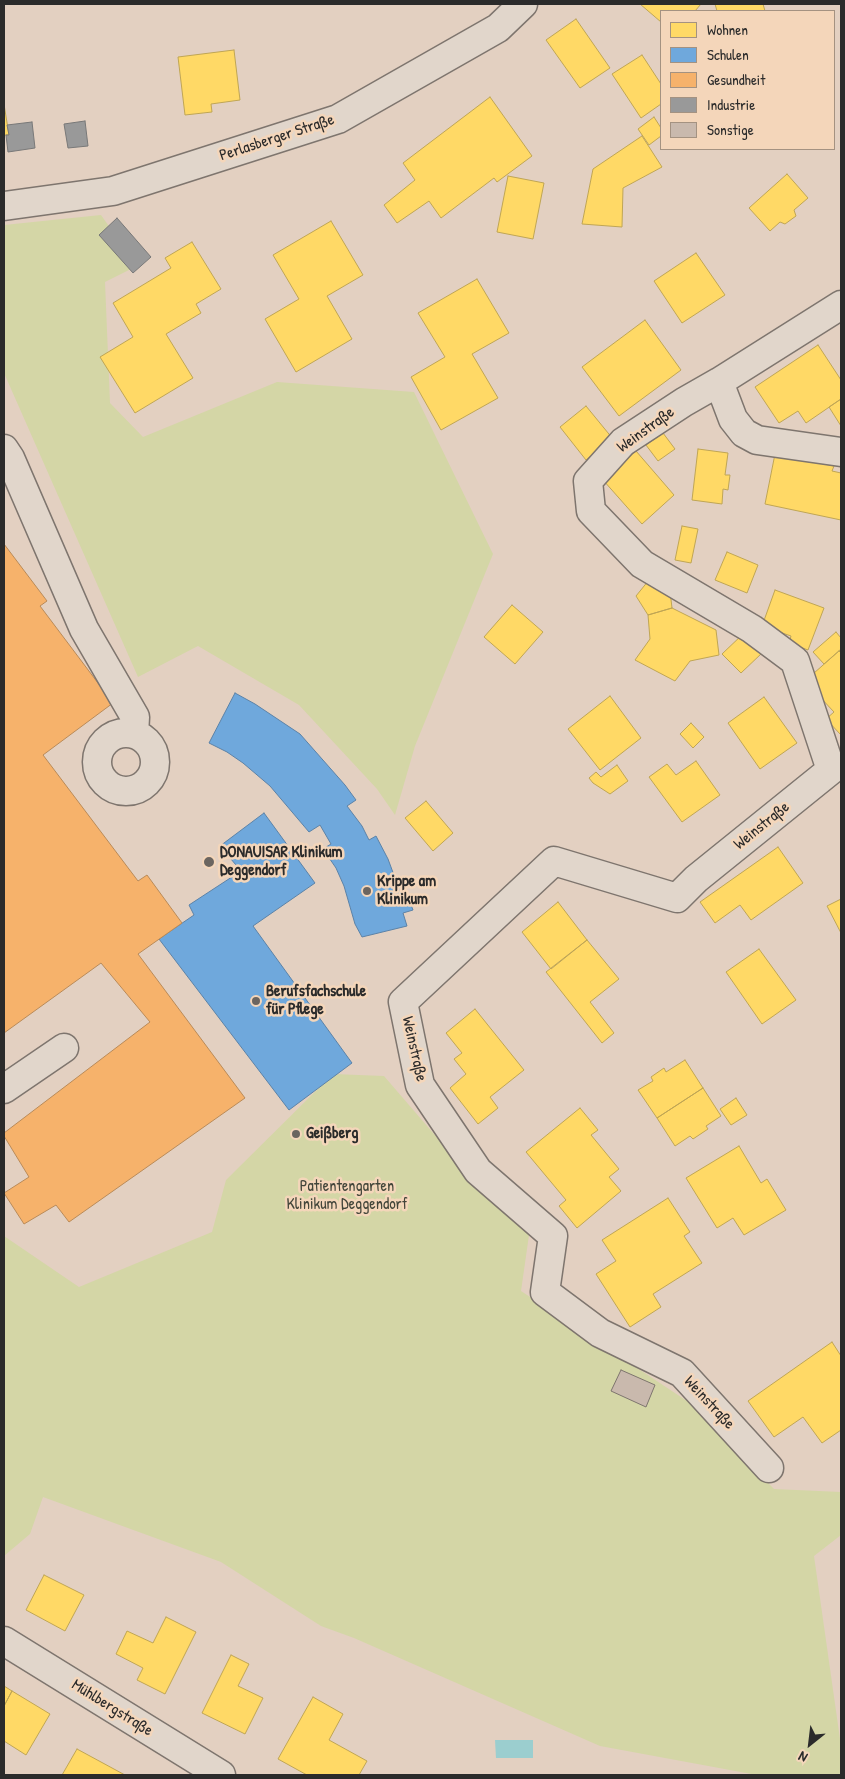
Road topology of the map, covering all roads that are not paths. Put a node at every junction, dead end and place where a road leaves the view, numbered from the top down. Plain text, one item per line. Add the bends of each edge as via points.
1 (523, 4) edge
2 (4, 206) edge
3 (841, 305) edge
4 (719, 382) junction
5 (4, 449) edge
6 (841, 452) edge
7 (134, 734) dead end
8 (836, 779) edge
9 (64, 1048) dead end
10 (4, 1089) edge
11 (769, 1468) dead end
12 (4, 1641) edge
13 (221, 1775) edge

1 - 2 street, Perlasberger Straße via 498,28 338,119 113,191
3 - 4 street, Weinstraße
4 - 6 street via 733,419 744,433 757,440
4 - 8 street, Weinstraße via 623,442 588,481 590,511 642,564 752,629 795,661
5 - 7 street via 84,630 135,717
8 - 11 street, Weinstraße via 696,879 677,898 554,861 403,1002 420,1085 478,1171 553,1236 544,1292 600,1333 682,1373
9 - 10 street
12 - 13 street, Mühlbergstraße

